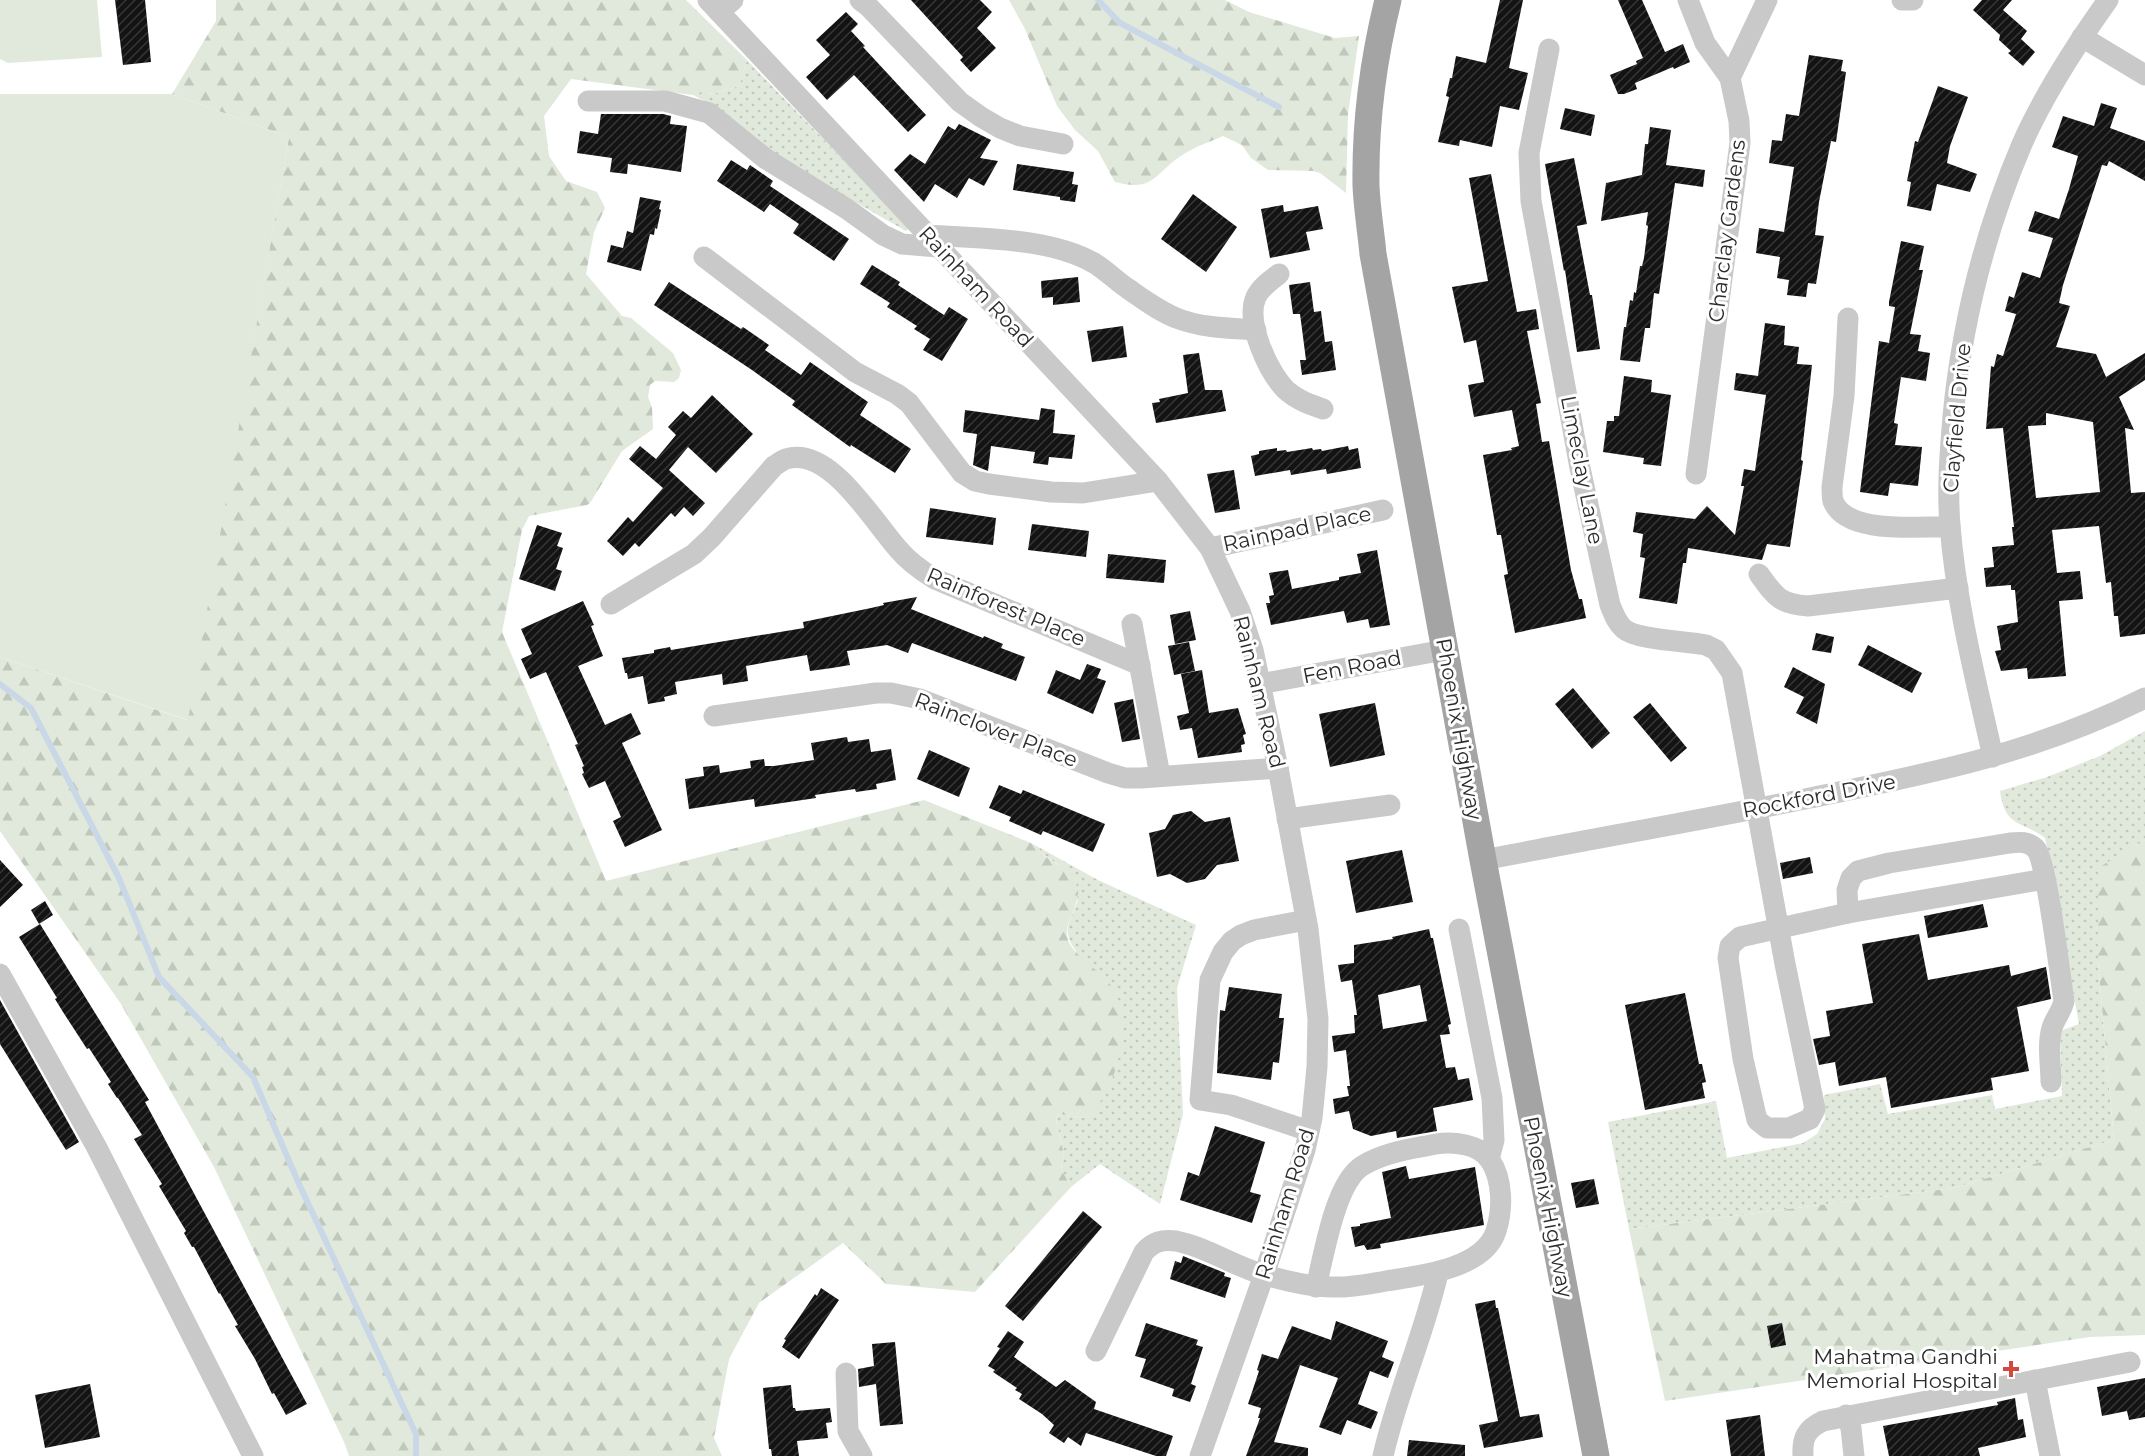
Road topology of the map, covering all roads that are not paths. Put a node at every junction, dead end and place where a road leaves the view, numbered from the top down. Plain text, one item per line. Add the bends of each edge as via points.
1 (860, 0) edge
2 (1388, 0) edge
3 (1688, 0) edge
4 (1767, 0) edge
5 (1902, 0) edge
6 (1913, 0) edge
7 (2108, 0) edge
8 (720, 4) edge
9 (2082, 37) junction
10 (1549, 49) dead end
11 (2145, 75) edge
12 (1730, 78) junction
13 (588, 101) dead end
14 (1063, 144) dead end
15 (933, 241) junction
16 (704, 257) dead end
17 (1279, 274) dead end
18 (1848, 318) dead end
19 (1256, 330) junction
20 (1323, 409) dead end
21 (1696, 474) dead end
22 (1158, 481) junction
23 (1383, 510) dead end
24 (1950, 527) junction
25 (1210, 548) junction
26 (1759, 574) dead end
27 (1958, 588) junction
28 (611, 604) dead end
29 (1132, 624) dead end
30 (1444, 650) junction
31 (1140, 665) junction
32 (1260, 684) junction
33 (2145, 698) edge
34 (714, 716) dead end
35 (1993, 757) junction
36 (1278, 768) junction
37 (1160, 777) junction
38 (1390, 805) dead end
39 (1757, 808) junction
40 (1287, 819) junction
41 (1483, 860) junction
42 (2044, 879) junction
43 (1848, 913) junction
44 (1306, 920) junction
45 (1459, 929) dead end
46 (1779, 929) junction
47 (0, 974) edge
48 (2051, 1082) dead end
49 (1309, 1131) junction
50 (1489, 1160) junction
51 (1438, 1273) junction
52 (1264, 1275) junction
53 (1317, 1287) junction
54 (1096, 1351) dead end
55 (2130, 1362) dead end
56 (846, 1373) dead end
57 (2035, 1380) junction
58 (1846, 1415) junction
59 (253, 1456) edge
60 (861, 1456) edge
61 (1200, 1456) edge
62 (1383, 1456) edge
63 (1596, 1456) edge
64 (1803, 1456) edge
65 (1854, 1456) edge
66 (2050, 1456) edge

1 - 14 street via 974,112 1020,136
2 - 30 main road, Phoenix Highway via 1376,47 1367,122 1366,188 1373,254
3 - 12 street, Charclay Gardens via 1706,43
4 - 12 street
5 - 6 street
7 - 9 street, Clayfield Drive
8 - 15 street, Rainham Road
9 - 11 street
9 - 24 street, Clayfield Drive via 2023,143 1997,209 1974,286 1958,365 1950,451
10 - 39 street, Limeclay Lane via 1529,153 1531,201 1580,468 1610,605 1626,630 1706,645 1725,660 1732,673
12 - 21 street, Charclay Gardens via 1740,143
13 - 15 street via 665,101 709,113 766,159 883,236 902,244
15 - 19 street via 1033,244 1058,249 1095,263 1134,293 1179,319 1209,327
15 - 22 street, Rainham Road
16 - 22 street via 855,372 909,403 962,473 975,481 1083,493
17 - 19 street via 1257,296 1253,311
18 - 24 street via 1833,500 1850,519 1862,523
19 - 20 street via 1267,364 1277,379 1300,401
22 - 25 street, Rainham Road
23 - 25 street, Rainpad Place
24 - 27 street, Clayfield Drive
25 - 32 street, Rainham Road via 1240,610
26 - 27 street via 1775,597 1801,606
27 - 35 street, Clayfield Drive
28 - 31 street, Rainforest Place via 693,554 774,466 786,459 801,458 827,468 846,484 901,553 927,574
29 - 31 street
30 - 32 street, Fen Road
30 - 41 main road, Phoenix Highway
31 - 37 street
32 - 36 street, Rainham Road
33 - 35 street, Rockford Drive via 2051,739
34 - 37 street, Rainclover Place via 891,693 938,705 1108,773 1125,778
35 - 39 street, Rockford Drive
36 - 37 street, Rainclover Place
36 - 40 street, Rainham Road
38 - 40 street
39 - 41 street, Rockford Drive
39 - 46 street, Limeclay Lane
40 - 44 street, Rainham Road
41 - 63 main road, Phoenix Highway
42 - 43 street
42 - 43 street via 2037,850 2021,842 1889,863 1858,871 1851,878 1846,890
42 - 48 street via 2064,1001 2050,1039
43 - 46 street
44 - 49 street, Rainham Road via 1318,1019
44 - 49 street via 1241,935 1224,952 1210,980 1200,1100 1231,1105
45 - 50 street via 1492,1098 1494,1140
46 - 46 street via 1815,1108 1810,1119 1801,1124 1777,1129 1767,1128 1757,1120 1743,1059 1728,958 1730,946 1740,937
47 - 59 street via 96,1146
49 - 52 street, Rainham Road
50 - 51 street via 1500,1191 1500,1218 1494,1237 1484,1250
50 - 53 street via 1465,1145 1441,1144 1392,1153 1360,1167 1339,1198
51 - 53 street via 1349,1287
51 - 62 street
52 - 53 street
52 - 54 street via 1187,1244 1164,1240 1152,1244 1137,1264
52 - 61 street, Rainham Road
55 - 57 street
56 - 60 street via 848,1431
57 - 58 street
57 - 66 street
58 - 64 street via 1811,1426 1805,1434
58 - 65 street

